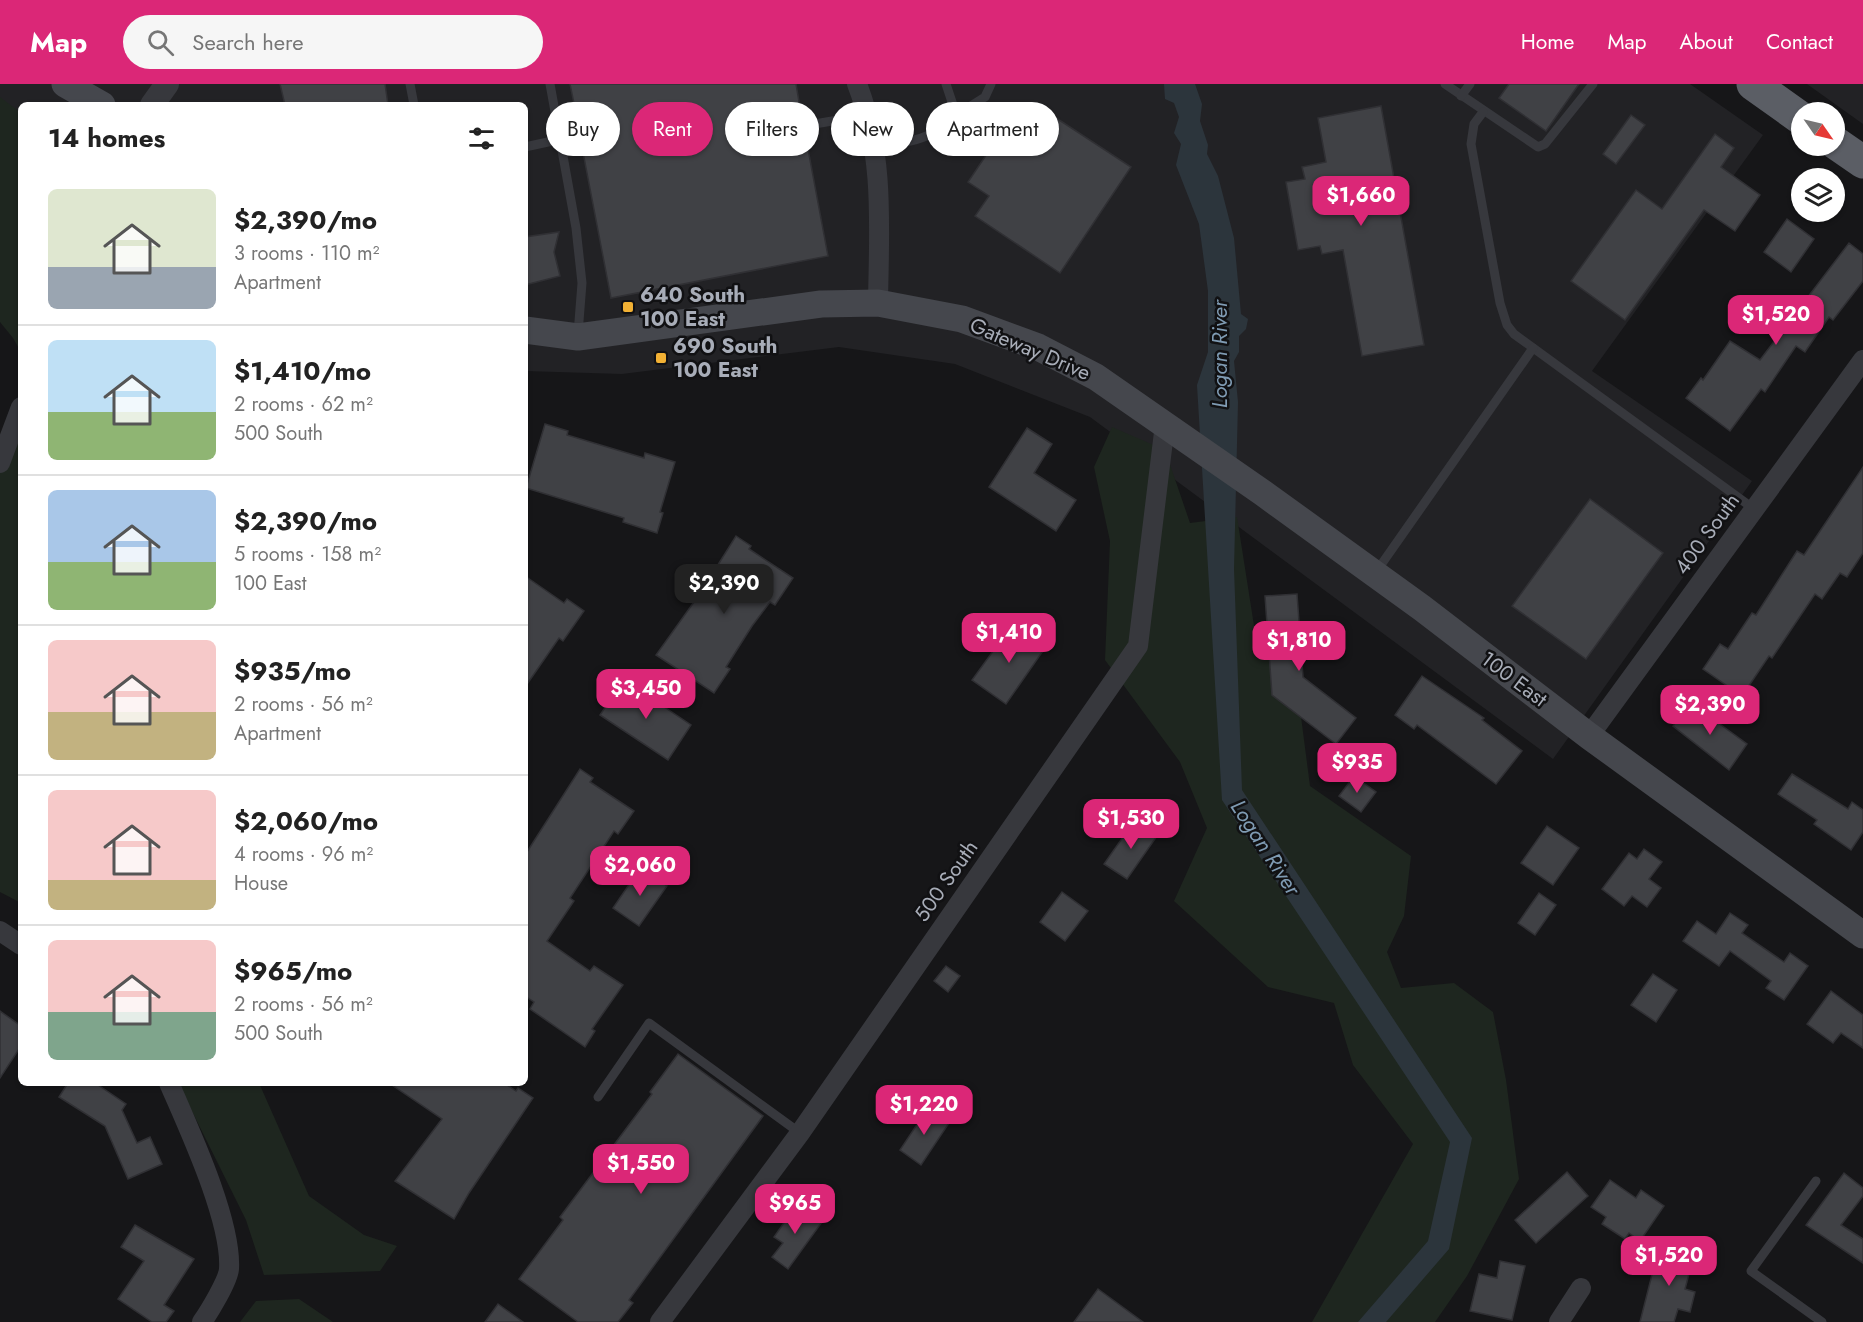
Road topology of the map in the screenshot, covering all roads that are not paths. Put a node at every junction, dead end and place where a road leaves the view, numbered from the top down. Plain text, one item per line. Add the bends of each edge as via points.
1 (65, 84) edge
2 (167, 84) edge
3 (410, 84) edge
4 (550, 84) edge
5 (857, 84) edge
6 (946, 84) edge
7 (991, 84) edge
8 (1444, 84) edge
9 (1470, 84) edge
10 (1593, 84) edge
11 (1753, 84) edge
12 (1461, 96) junction
13 (97, 102) edge
14 (154, 102) edge
15 (413, 102) edge
16 (553, 102) edge
17 (864, 102) edge
18 (952, 102) edge
19 (977, 102) edge
20 (1791, 111) edge
21 (1483, 112) junction
22 (546, 143) edge
23 (528, 146) edge
24 (1845, 150) edge
25 (563, 156) edge
26 (876, 156) edge
27 (1863, 162) edge
28 (878, 303) junction
29 (528, 330) edge
30 (578, 337) junction
31 (1533, 348) junction
32 (1863, 360) edge
33 (18, 415) edge
34 (1165, 424) junction
35 (0, 463) edge
36 (1754, 509) junction
37 (1374, 574) junction
38 (1589, 736) junction
39 (0, 931) edge
40 (1863, 935) edge
41 (18, 943) edge
42 (170, 1086) edge
43 (598, 1098) dead end
44 (800, 1132) junction
45 (1815, 1181) dead end
46 (1581, 1288) dead end
47 (202, 1322) edge
48 (660, 1322) edge
49 (1559, 1322) edge
50 (1822, 1322) edge

1 - 13 main road
2 - 14 street
3 - 15 lane
4 - 16 lane
5 - 17 street
6 - 18 lane
7 - 19 lane via 985,97
8 - 12 lane
9 - 12 lane
10 - 21 lane via 1545,144 1538,147
11 - 20 highway
12 - 21 lane
21 - 31 lane via 1474,124 1471,144 1500,303 1507,325
22 - 23 lane
24 - 27 highway
25 - 30 lane via 582,283
26 - 28 street via 881,201
28 - 30 main road, Gateway Drive via 820,304
28 - 34 main road, Gateway Drive via 962,319 1038,347 1096,377
29 - 30 main road, Gateway Drive
31 - 36 lane
31 - 37 lane
32 - 36 street, 400 South
33 - 35 street
34 - 37 main road, 100 East
34 - 44 street, 500 South via 1138,646
36 - 38 street, 400 South
37 - 38 main road, 100 East
38 - 40 main road, 100 East
39 - 41 street
42 - 47 street via 193,1138 227,1239 229,1272
43 - 44 lane via 649,1023
44 - 48 street, 500 South
45 - 50 lane via 1751,1271
46 - 49 street

